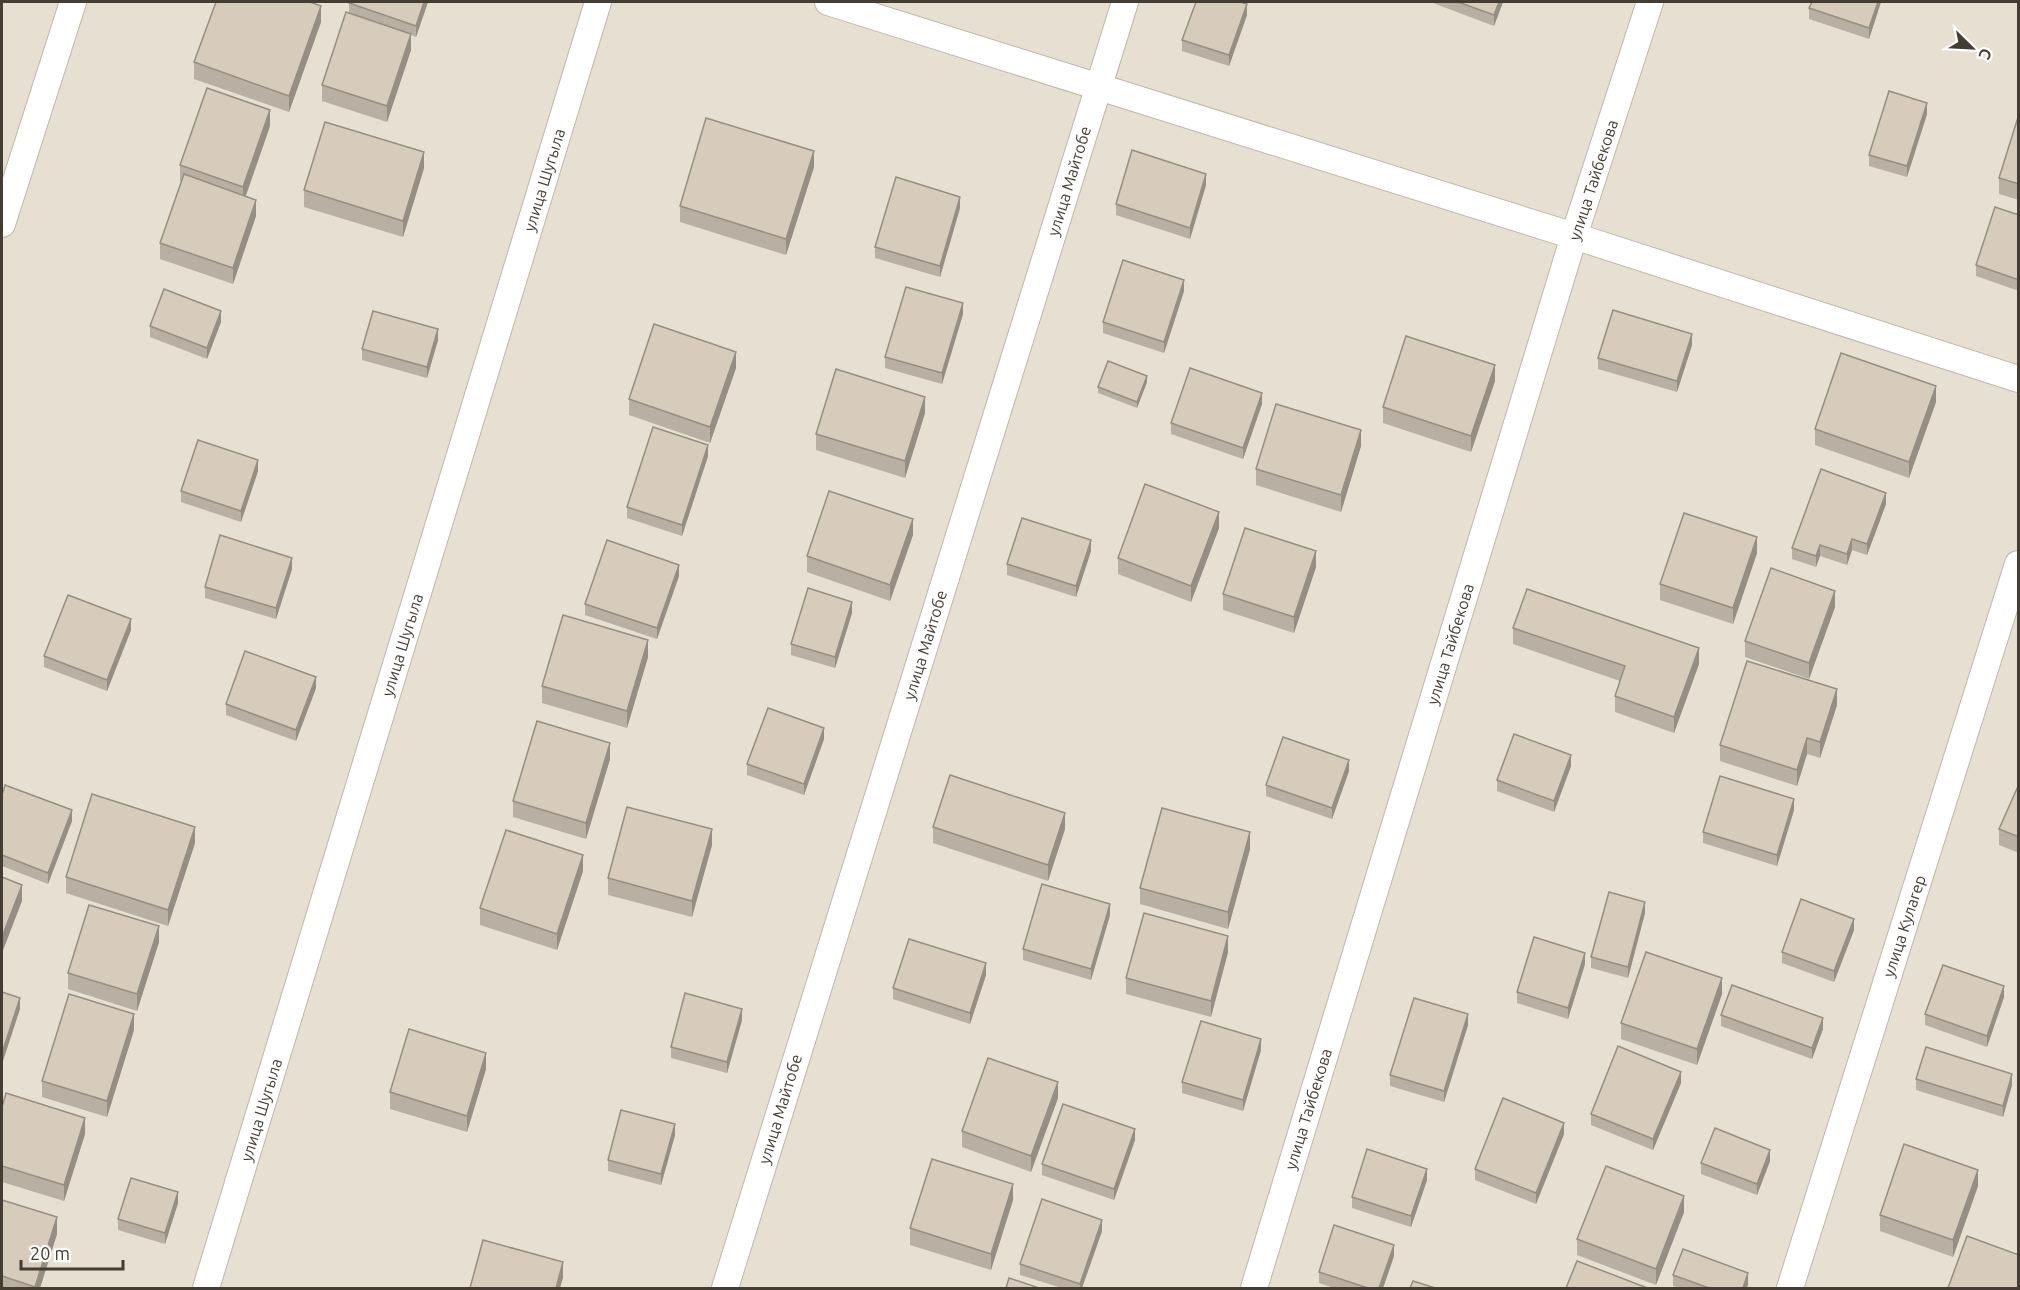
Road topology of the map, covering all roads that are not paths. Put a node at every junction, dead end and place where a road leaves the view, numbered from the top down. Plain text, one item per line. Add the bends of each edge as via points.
1 (73, 2) edge
2 (598, 2) edge
3 (828, 2) edge
4 (1125, 2) edge
5 (1650, 2) edge
6 (1098, 87) junction
7 (2, 224) edge
8 (1574, 236) junction
9 (2019, 379) edge
10 (2019, 564) edge
11 (206, 1288) edge
12 (724, 1288) edge
13 (1254, 1288) edge
14 (1790, 1288) edge

1 - 7 street
2 - 11 street, улица Шугыла
3 - 6 street
4 - 6 street, улица Майтобе
5 - 8 street, улица Тайбекова
6 - 8 street
6 - 12 street, улица Майтобе
8 - 9 street
8 - 13 street, улица Тайбекова
10 - 14 street, улица Кулагер

